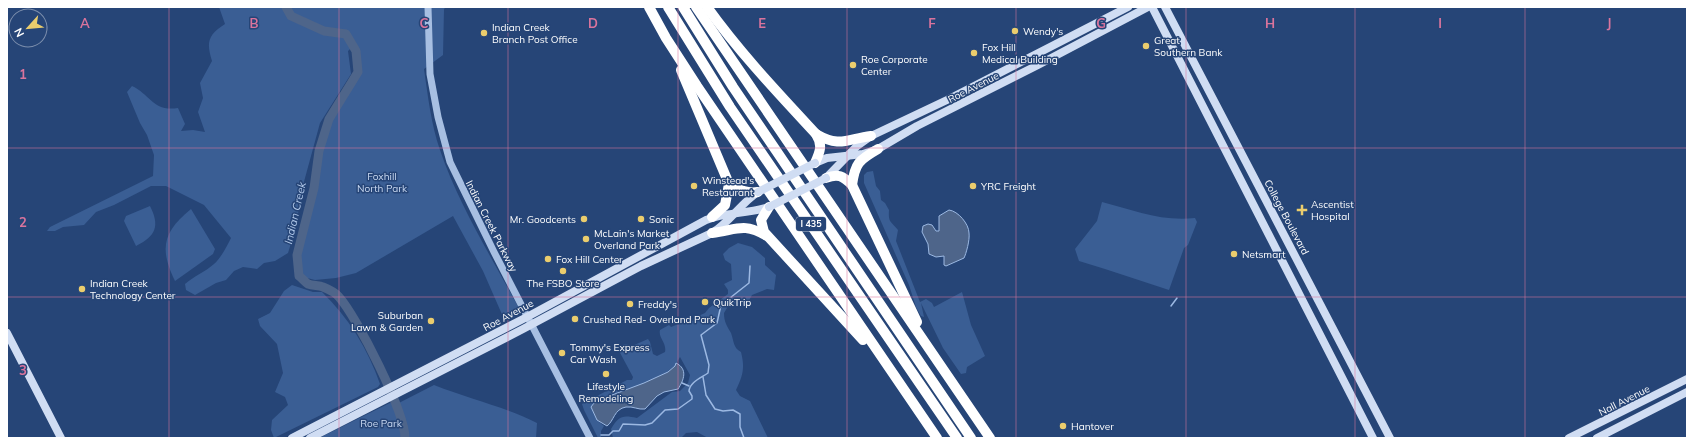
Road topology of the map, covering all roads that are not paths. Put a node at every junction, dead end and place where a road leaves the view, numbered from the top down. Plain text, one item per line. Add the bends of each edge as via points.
1 (428, 7) edge
2 (649, 7) edge
3 (668, 7) edge
4 (683, 7) edge
5 (696, 7) edge
6 (707, 7) edge
7 (1128, 7) edge
8 (1148, 7) edge
9 (1152, 7) edge
10 (1165, 7) edge
11 (1102, 20) junction
12 (1088, 28) junction
13 (1093, 36) junction
14 (666, 38) junction
15 (1080, 43) junction
16 (816, 134) junction
17 (871, 136) junction
18 (878, 149) junction
19 (848, 156) junction
20 (816, 163) junction
21 (826, 178) junction
22 (729, 184) junction
23 (852, 185) junction
24 (758, 192) junction
25 (769, 207) junction
26 (734, 214) junction
27 (712, 217) junction
28 (712, 233) junction
29 (767, 236) junction
30 (529, 321) junction
31 (7, 333) edge
32 (929, 350) junction
33 (883, 360) junction
34 (1687, 379) edge
35 (409, 384) junction
36 (1687, 392) edge
37 (61, 438) edge
38 (292, 438) edge
39 (310, 438) edge
40 (590, 438) edge
41 (936, 438) edge
42 (958, 438) edge
43 (971, 438) edge
44 (990, 438) edge
45 (1374, 438) edge
46 (1390, 438) edge
47 (1569, 438) edge
48 (1597, 438) edge

1 - 30 street, Indian Creek Parkway via 429,67 438,117 450,162
2 - 14 highway
3 - 42 highway, I 435 via 730,107
4 - 43 highway, I 435 via 733,87
5 - 32 highway
6 - 16 highway via 769,84
7 - 11 main road, Roe Avenue
8 - 13 main road, Roe Avenue
9 - 45 main road
10 - 46 main road, College Boulevard
11 - 12 main road, Roe Avenue
11 - 13 main road via 1100,27 1094,29
12 - 15 main road
12 - 17 main road, Roe Avenue
13 - 15 main road, Roe Avenue
14 - 22 highway
14 - 33 highway
15 - 18 main road, Roe Avenue via 917,126
16 - 17 highway via 836,142
16 - 20 highway via 821,144
17 - 19 main road, Roe Avenue
18 - 19 main road, Roe Avenue
18 - 23 highway via 857,164
19 - 20 main road, Roe Avenue via 827,158
19 - 21 main road, Roe Avenue
20 - 24 main road, Roe Avenue, bridge
21 - 23 highway via 840,175
21 - 25 main road, Roe Avenue, bridge
22 - 24 highway via 743,192
22 - 27 highway via 725,205
23 - 32 highway
24 - 26 main road, Roe Avenue
25 - 26 main road, Roe Avenue
25 - 29 highway via 761,220 762,229
26 - 27 main road, Roe Avenue
26 - 28 main road, Roe Avenue
27 - 30 main road, Roe Avenue
28 - 29 highway via 741,227 757,230
28 - 30 main road, Roe Avenue
29 - 33 highway
30 - 35 main road, Roe Avenue
30 - 40 street, Indian Creek Parkway
31 - 37 main road
32 - 44 highway
33 - 41 highway
34 - 47 main road, Nall Avenue
35 - 38 main road, Roe Avenue via 372,397
35 - 39 main road, Roe Avenue via 375,405
36 - 48 main road

